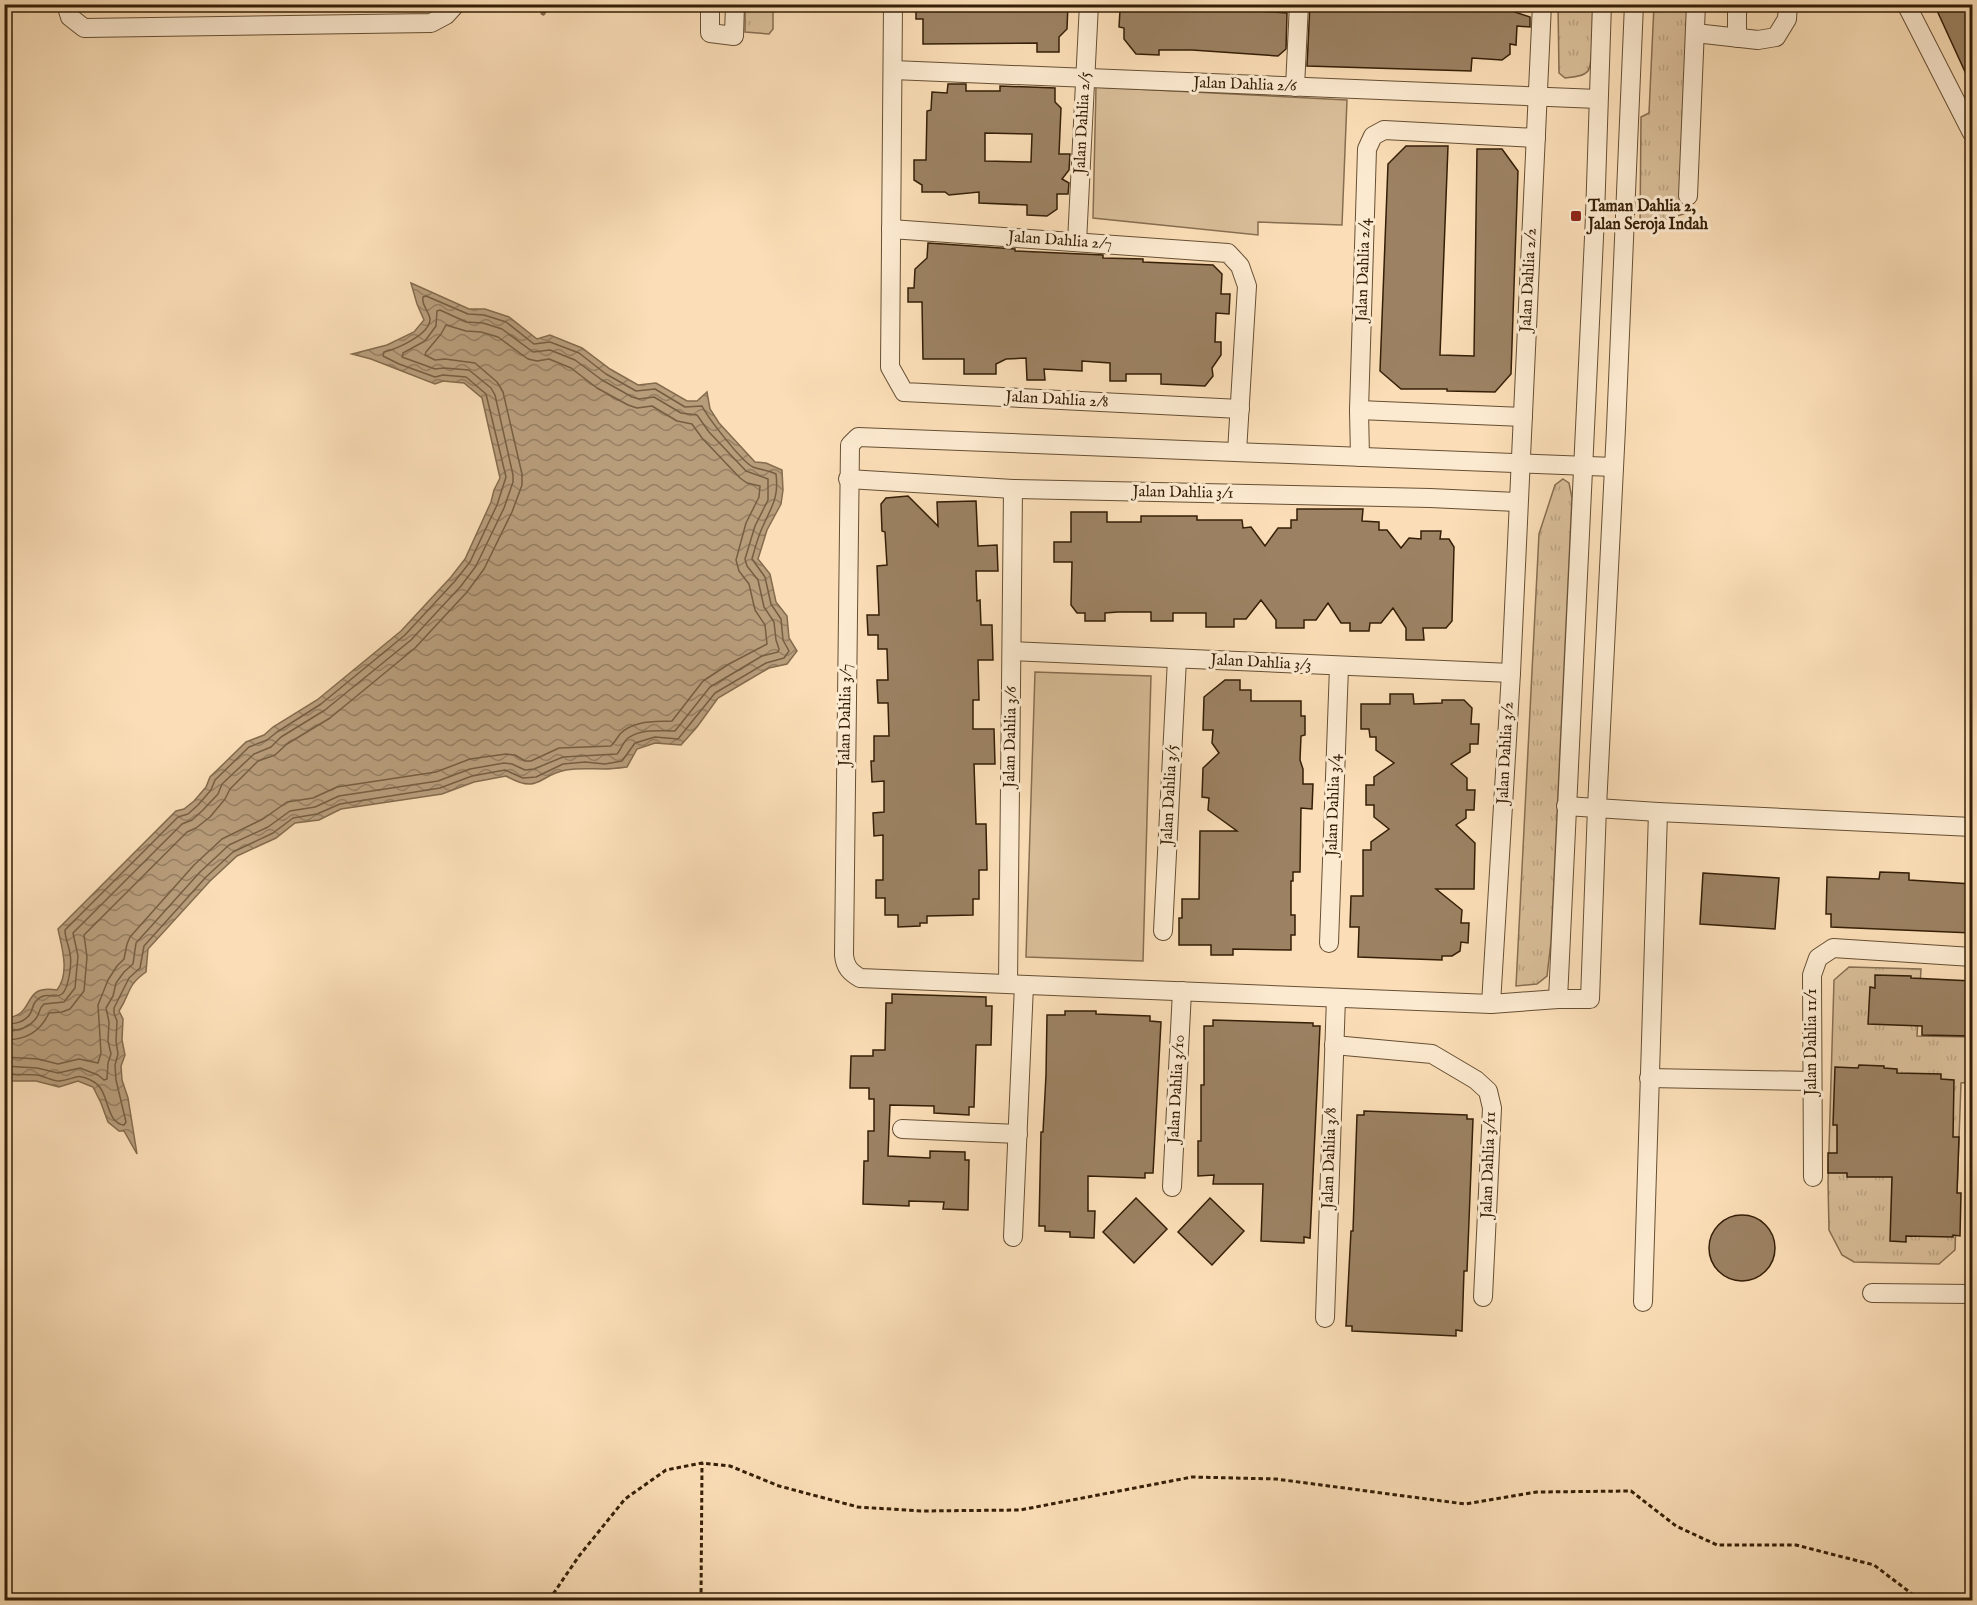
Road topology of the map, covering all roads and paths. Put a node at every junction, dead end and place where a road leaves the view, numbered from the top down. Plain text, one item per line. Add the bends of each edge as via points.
1 (66, 4) edge
2 (456, 4) edge
3 (710, 4) edge
4 (735, 4) edge
5 (893, 4) edge
6 (1089, 4) edge
7 (1299, 4) edge
8 (1542, 4) edge
9 (1602, 4) edge
10 (1634, 4) edge
11 (1696, 4) edge
12 (1737, 4) edge
13 (1788, 4) edge
14 (1906, 4) edge
15 (1695, 33) junction
16 (1737, 38) junction
17 (893, 70) junction
18 (1085, 78) junction
19 (1295, 87) junction
20 (1538, 97) junction
21 (1598, 99) junction
22 (1972, 133) edge
23 (1536, 138) junction
24 (1688, 196) dead end
25 (891, 229) junction
26 (1077, 242) junction
27 (1359, 401) junction
28 (1240, 409) junction
29 (1522, 417) junction
30 (1237, 452) junction
31 (1360, 457) junction
32 (1520, 464) junction
33 (1582, 466) junction
34 (1614, 467) junction
35 (848, 479) junction
36 (1013, 489) junction
37 (1517, 502) junction
38 (1012, 651) junction
39 (1177, 659) junction
40 (1339, 667) junction
41 (1511, 673) junction
42 (1566, 806) junction
43 (1597, 807) junction
44 (1658, 812) junction
45 (1972, 827) edge
46 (1163, 931) dead end
47 (1329, 943) dead end
48 (1972, 957) edge
49 (1016, 984) junction
50 (1182, 991) junction
51 (1336, 998) junction
52 (1558, 999) junction
53 (1491, 1004) junction
54 (1334, 1045) junction
55 (1650, 1078) junction
56 (1812, 1081) junction
57 (902, 1129) dead end
58 (1018, 1134) junction
59 (1813, 1177) dead end
60 (1172, 1187) dead end
61 (1013, 1237) dead end
62 (1872, 1293) dead end
63 (1972, 1294) edge
64 (1483, 1297) dead end
65 (1642, 1302) dead end
66 (1325, 1318) dead end
67 (702, 1463) junction
68 (549, 1600) edge
69 (701, 1600) edge
70 (1920, 1600) edge

1 - 2 street via 70,17 84,28 430,23
3 - 4 street via 710,33 734,36
5 - 17 street
6 - 18 street, Jalan Dahlia 2/5
7 - 19 street
8 - 20 street, Jalan Dahlia 2/2
9 - 21 street
10 - 34 street
11 - 15 street
12 - 16 street
13 - 16 street via 1787,19 1776,37
14 - 22 street
15 - 16 street
15 - 24 street
17 - 18 street, Jalan Dahlia 2/6
17 - 25 street
18 - 19 street, Jalan Dahlia 2/6
18 - 26 street, Jalan Dahlia 2/5
19 - 20 street, Jalan Dahlia 2/6
20 - 21 street, Jalan Dahlia 2/6
20 - 23 street, Jalan Dahlia 2/2
21 - 33 street
23 - 27 street, Jalan Dahlia 2/4 via 1384,130 1373,136 1367,149
23 - 29 street, Jalan Dahlia 2/2
25 - 26 street, Jalan Dahlia 2/7
25 - 28 street, Jalan Dahlia 2/8 via 890,367 904,392
26 - 28 street, Jalan Dahlia 2/7 via 1228,253 1240,266 1247,286
27 - 29 street
27 - 31 street, Jalan Dahlia 2/4
28 - 30 street
29 - 32 street, Jalan Dahlia 2/2
30 - 31 street
30 - 35 street, Jalan Dahlia 3/7 via 858,437 850,445
31 - 32 street
32 - 33 street
32 - 37 street, Jalan Dahlia 2/2
33 - 34 street
33 - 42 street
34 - 43 street
35 - 36 street, Jalan Dahlia 3/1
35 - 49 street, Jalan Dahlia 3/7 via 845,965 860,978
36 - 37 street, Jalan Dahlia 3/1
36 - 38 street, Jalan Dahlia 3/6
37 - 41 street, Jalan Dahlia 3/2
38 - 39 street, Jalan Dahlia 3/3
38 - 49 street, Jalan Dahlia 3/6
39 - 40 street, Jalan Dahlia 3/3
39 - 46 street, Jalan Dahlia 3/5
40 - 41 street, Jalan Dahlia 3/3
40 - 47 street, Jalan Dahlia 3/4
41 - 53 street, Jalan Dahlia 3/2
42 - 43 street
42 - 52 street
43 - 44 street
43 - 52 street via 1590,999
44 - 45 street
44 - 55 street
48 - 56 street, Jalan Dahlia 11/1 via 1833,948 1818,958 1812,975
49 - 50 street
49 - 58 street, Jalan Dahlia 3/6
50 - 51 street
50 - 60 street, Jalan Dahlia 3/10
51 - 53 street
51 - 54 street, Jalan Dahlia 3/8
52 - 53 street
54 - 64 street, Jalan Dahlia 3/11 via 1432,1054 1488,1091 1492,1108
54 - 66 street, Jalan Dahlia 3/8
55 - 56 street
55 - 65 street
56 - 59 street, Jalan Dahlia 11/1
57 - 58 street
58 - 61 street, Jalan Dahlia 3/6
62 - 63 street
67 - 68 path via 666,1470 626,1499
67 - 69 path
67 - 70 path via 730,1466 779,1486 858,1507 921,1511 1020,1510 1192,1477 1276,1479 1465,1504 1537,1492 1631,1491 1676,1526 1717,1545 1796,1545 1874,1565

